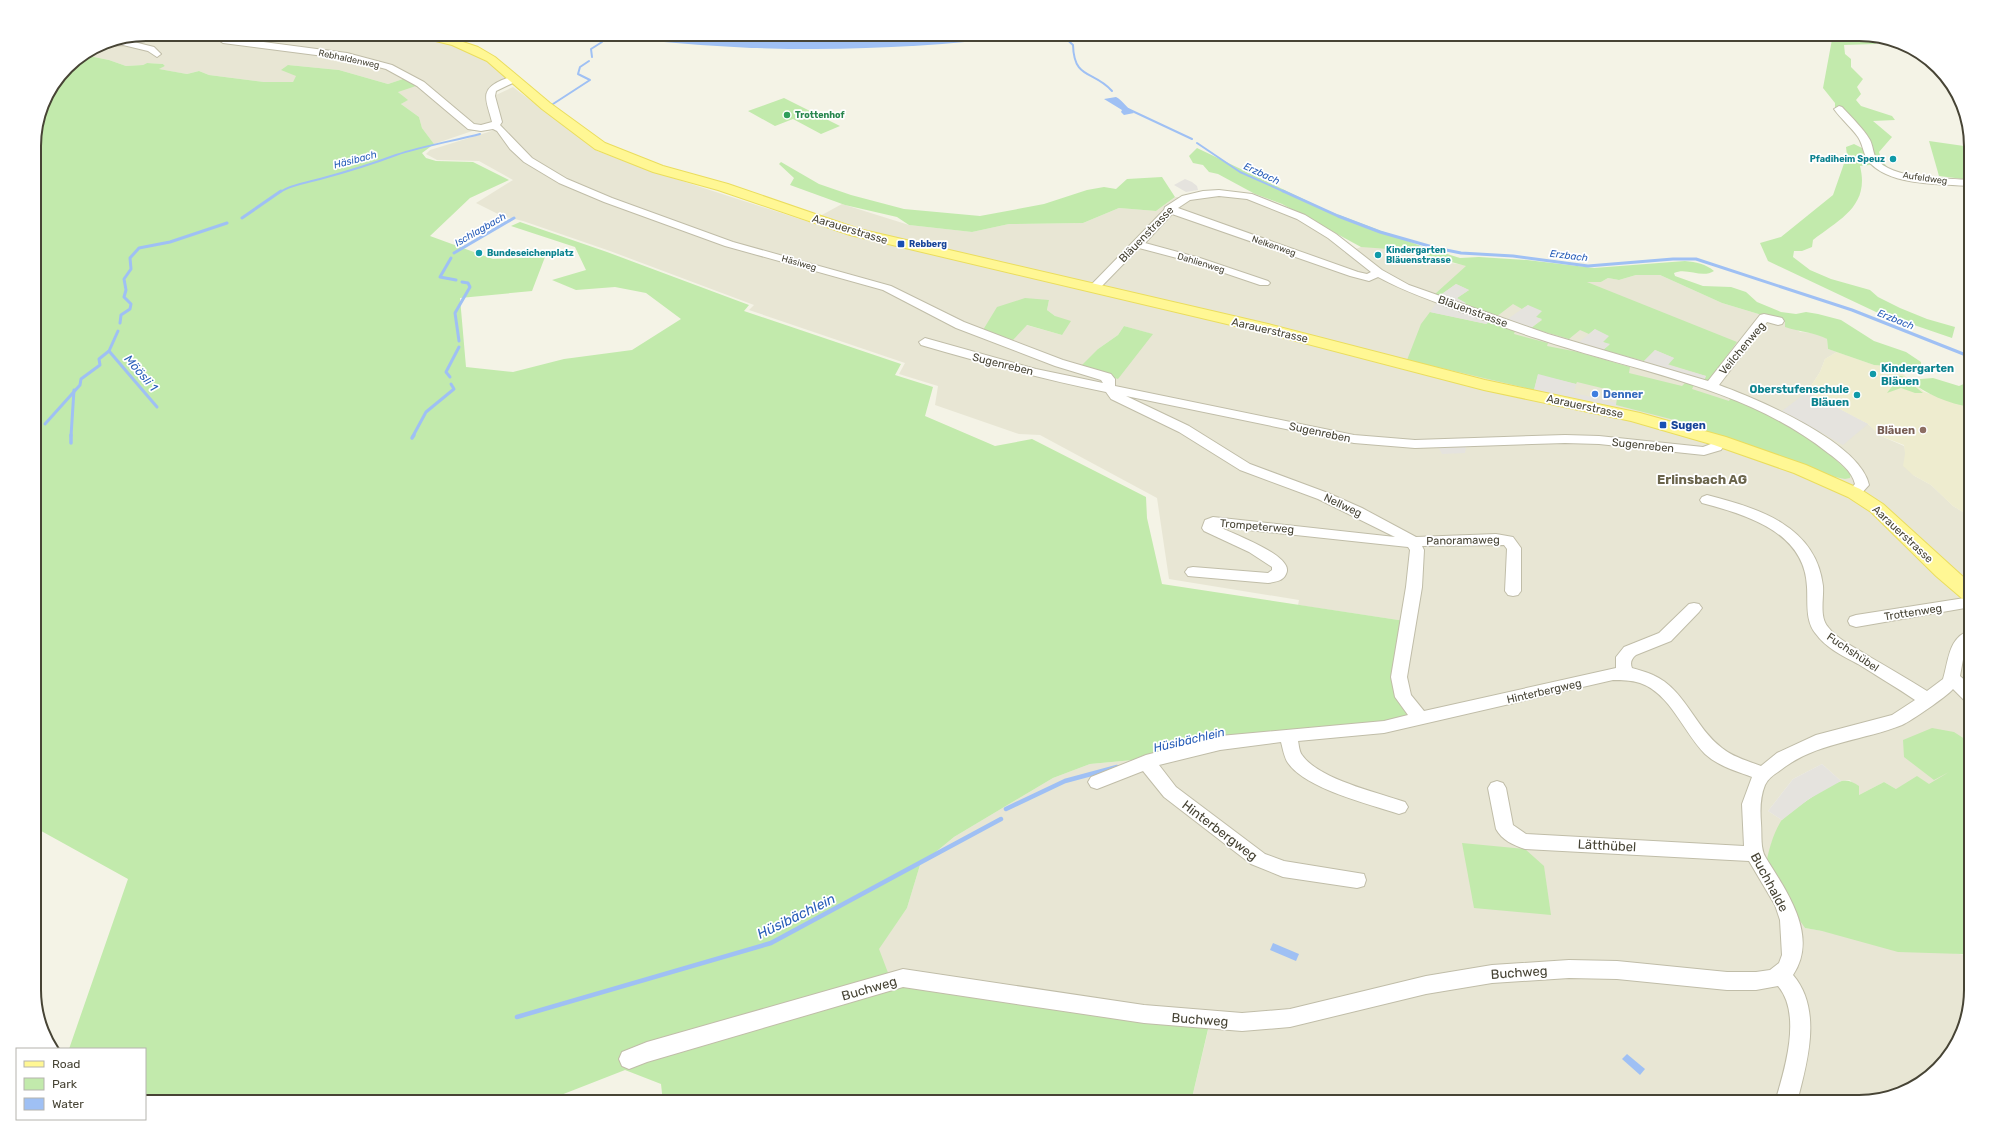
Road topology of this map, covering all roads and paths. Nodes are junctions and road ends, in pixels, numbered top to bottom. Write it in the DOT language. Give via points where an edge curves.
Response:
graph roads {
  1 [pos="231,41"];
  2 [pos="456,41"];
  3 [pos="124,44"];
  4 [pos="157,54"];
  5 [pos="514,79"];
  6 [pos="1839,109"];
  7 [pos="494,126"];
  8 [pos="1964,182"];
  9 [pos="1169,209"];
  10 [pos="1137,244"];
  11 [pos="1378,272"];
  12 [pos="1264,283"];
  13 [pos="1094,288"];
  14 [pos="1778,321"];
  15 [pos="925,342"];
  16 [pos="1711,386"];
  17 [pos="1108,387"];
  18 [pos="1720,441"];
  19 [pos="1854,493"];
  20 [pos="1707,500"];
  21 [pos="1413,542"];
  22 [pos="1193,572"];
  23 [pos="1964,589"];
  24 [pos="1513,591"];
  25 [pos="1964,603"];
  26 [pos="1694,608"];
  27 [pos="1856,621"];
  28 [pos="1964,642"];
  29 [pos="1626,673"];
  30 [pos="1952,679"];
  31 [pos="1964,689"];
  32 [pos="1928,700"];
  33 [pos="1421,719"];
  34 [pos="1288,735"];
  35 [pos="1146,762"];
  36 [pos="1763,774"];
  37 [pos="1097,782"];
  38 [pos="1497,788"];
  39 [pos="1399,807"];
  40 [pos="1754,854"];
  41 [pos="1357,880"];
  42 [pos="1780,974"];
  43 [pos="629,1059"];
  44 [pos="1788,1095"];
  1 -- 7 [label="street, Rebhaldenweg" via="368,61 401,72 424,86 471,127"];
  2 -- 5 [label="main road, Aarauerstrasse" via="491,59"];
  3 -- 4 [label="street" via="151,49"];
  5 -- 7 [label="street" via="491,90 490,96 498,122"];
  5 -- 13 [label="main road, Aarauerstrasse" via="600,146 658,169 723,187 855,232"];
  6 -- 8 [label="street, Aufeldweg" via="1866,141 1871,158 1878,166 1906,176"];
  7 -- 17 [label="street, Häsiweg" via="500,129 528,160 563,181 729,244 887,288 960,325 1059,363 1106,377 1109,379"];
  9 -- 10 [label="street, Bläuenstrasse"];
  9 -- 11 [label="street, Nelkenweg" via="1354,274 1369,278"];
  9 -- 11 [label="street, Bläuenstrasse" via="1186,198 1203,194 1235,194 1264,201 1301,217 1332,236"];
  10 -- 12 [label="street, Dahlienweg" via="1196,260"];
  10 -- 13 [label="street, Bläuenstrasse"];
  11 -- 16 [label="street, Bläuenstrasse" via="1406,287 1525,330"];
  13 -- 18 [label="main road, Aarauerstrasse" via="1338,346 1484,385 1634,417"];
  14 -- 16 [label="street, Veilchenweg" via="1764,318"];
  15 -- 17 [label="street, Sugenreben" via="1035,373"];
  16 -- 19 [label="street, Bläuenstrasse" via="1740,397 1813,434 1860,475 1862,485"];
  17 -- 18 [label="street, Sugenreben" via="1354,439 1381,442 1448,444 1565,439 1704,451 1716,447"];
  17 -- 21 [label="street, Nellweg" via="1116,396 1184,429 1245,467 1357,511"];
  18 -- 19 [label="main road, Aarauerstrasse" via="1800,469"];
  19 -- 23 [label="main road, Aarauerstrasse" via="1877,508"];
  20 -- 32 [label="street, Fuchshübel" via="1751,511 1779,527 1795,540 1812,565 1817,618 1821,629 1843,648"];
  21 -- 22 [label="street, Trompeterweg" via="1213,522 1209,528 1275,561 1280,572 1268,578"];
  21 -- 24 [label="street, Panoramaweg" via="1508,540 1514,548"];
  21 -- 33 [label="street" via="1417,550 1414,587 1399,677 1403,697"];
  25 -- 27 [label="street, Trottenweg"];
  26 -- 29 [label="street" via="1665,637 1630,651 1624,657"];
  28 -- 30 [label="street" via="1955,653"];
  29 -- 33 [label="street, Hinterbergweg"];
  29 -- 36 [label="street, Hinterbergweg" via="1640,675 1659,685 1711,750 1729,761"];
  30 -- 31 [label="street"];
  30 -- 32 [label="street, Buchhalde"];
  32 -- 36 [label="street, Buchhalde" via="1898,720 1822,740 1784,758"];
  33 -- 34 [label="street, Hinterbergweg" via="1384,727"];
  34 -- 35 [label="street, Hinterbergweg" via="1220,743"];
  34 -- 39 [label="street" via="1294,758 1306,772"];
  35 -- 37 [label="street, Hinterbergweg"];
  35 -- 41 [label="street, Hinterbergweg" via="1170,792 1258,859 1283,869"];
  36 -- 40 [label="street, Buchhalde" via="1753,793 1751,804"];
  38 -- 40 [label="street, Lätthübel" via="1505,829 1514,838 1525,841"];
  40 -- 42 [label="street, Buchhalde" via="1783,902 1790,920 1792,955 1786,969"];
  42 -- 43 [label="street, Buchweg" via="1774,978 1756,981 1728,981 1618,970 1570,969 1492,974 1426,985 1290,1018 1242,1022 1144,1014 903,978"];
  42 -- 44 [label="street" via="1796,995 1799,1025 1795,1064"];
}
